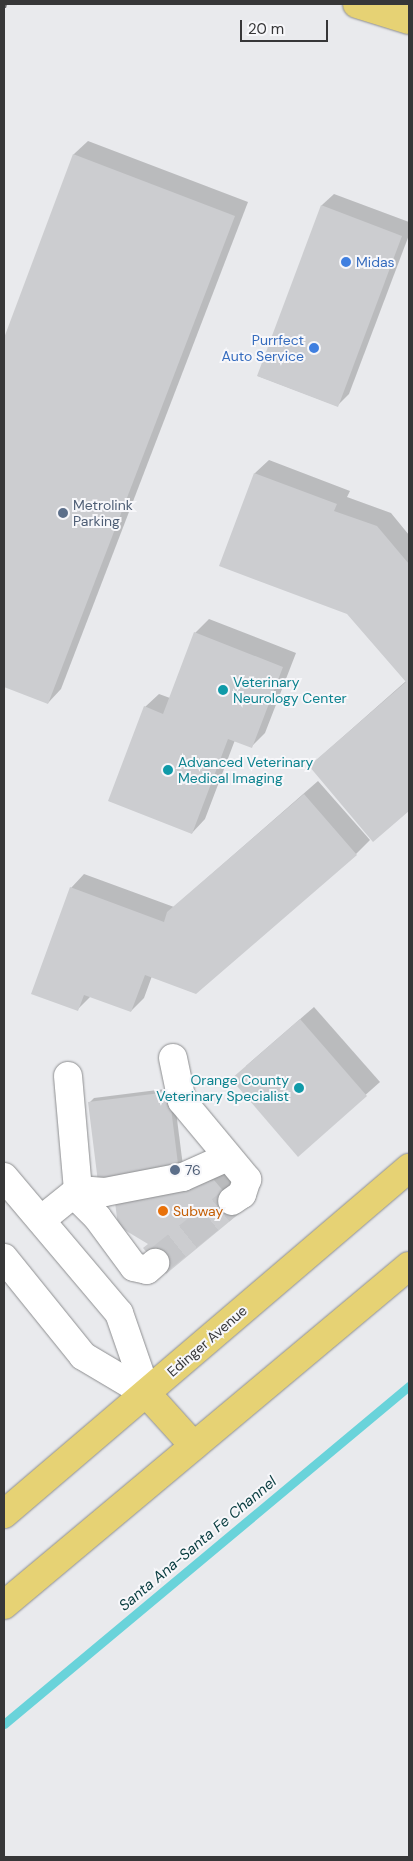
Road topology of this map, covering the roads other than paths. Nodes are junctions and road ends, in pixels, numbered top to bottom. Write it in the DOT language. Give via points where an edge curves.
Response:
graph roads {
  1 [pos="357,4"];
  2 [pos="409,20"];
  3 [pos="173,1058"];
  4 [pos="68,1076"];
  5 [pos="228,1157"];
  6 [pos="409,1168"];
  7 [pos="4,1177"];
  8 [pos="76,1192"];
  9 [pos="232,1201"];
  10 [pos="41,1220"];
  11 [pos="4,1258"];
  12 [pos="156,1263"];
  13 [pos="409,1266"];
  14 [pos="147,1394"];
  15 [pos="194,1446"];
  16 [pos="4,1514"];
  17 [pos="4,1605"];
  1 -- 2 [label="main road"];
  3 -- 5 [label="lane" via="182,1101"];
  4 -- 8 [label="lane"];
  5 -- 8 [label="lane" via="183,1177 105,1192"];
  5 -- 9 [label="lane" via="247,1179 242,1194"];
  6 -- 14 [label="main road, Edinger Avenue"];
  7 -- 10 [label="lane"];
  8 -- 10 [label="lane"];
  8 -- 12 [label="lane" via="134,1267 147,1270"];
  10 -- 14 [label="lane" via="119,1313"];
  11 -- 14 [label="lane" via="83,1356"];
  13 -- 15 [label="main road"];
  14 -- 15 [label="main road"];
  14 -- 16 [label="main road, Edinger Avenue"];
  15 -- 17 [label="main road"];
}
